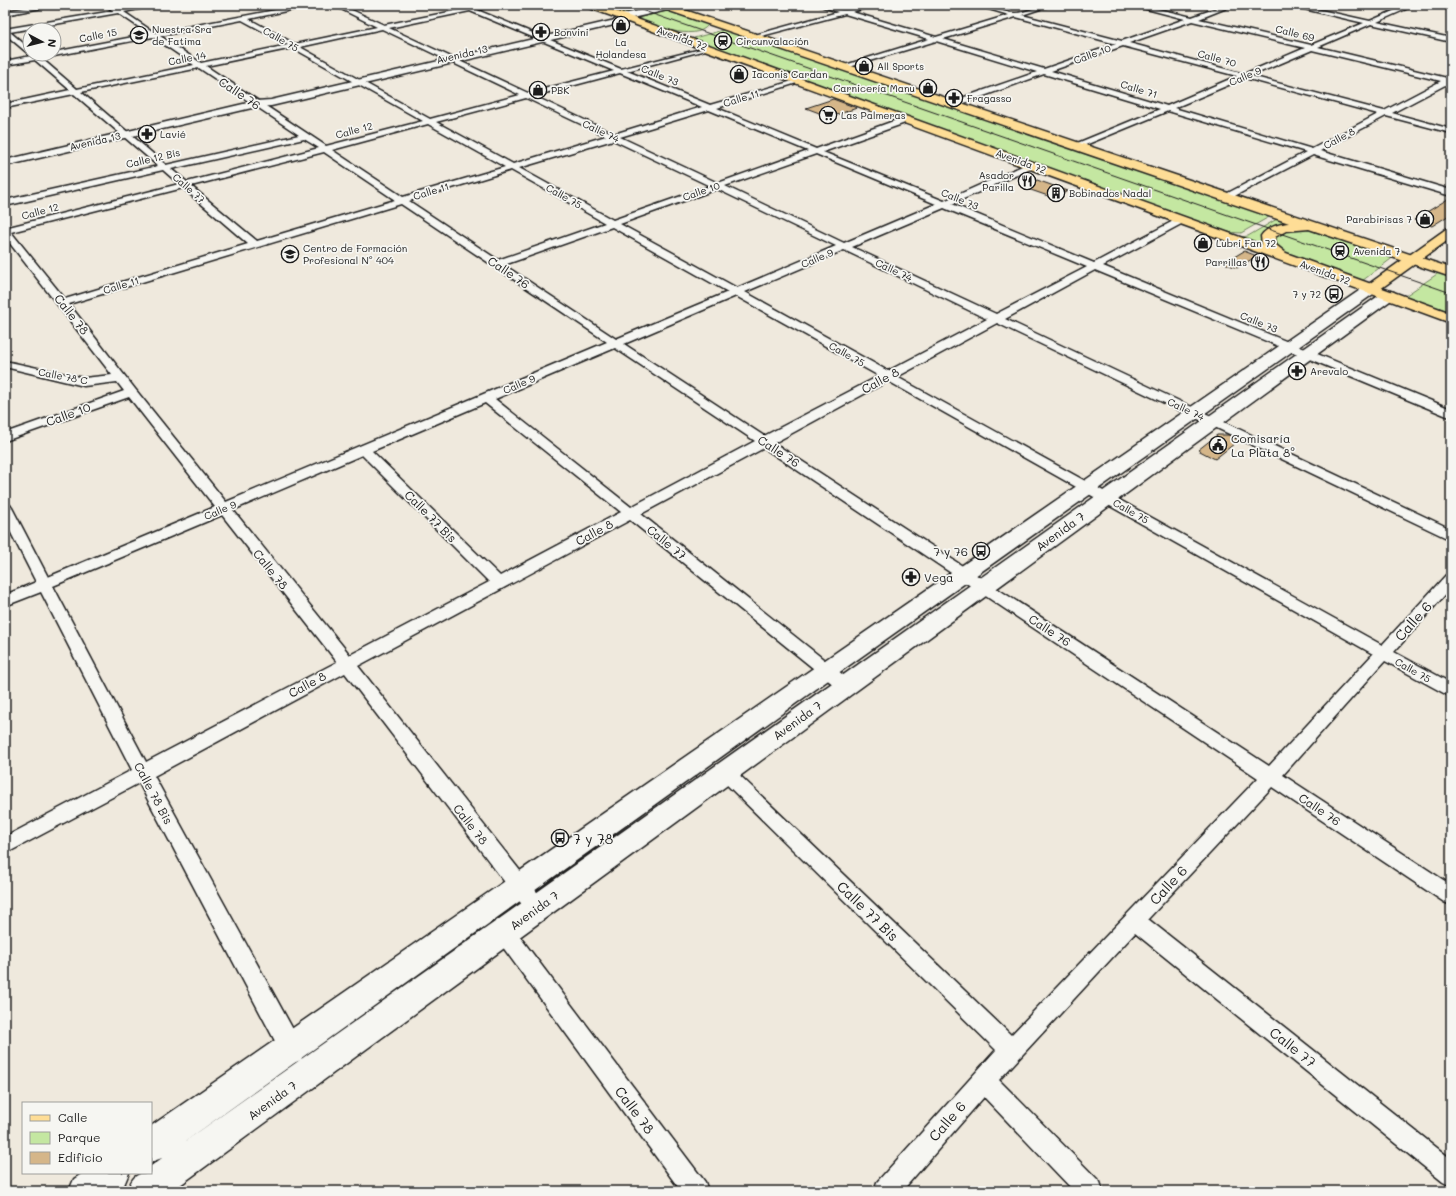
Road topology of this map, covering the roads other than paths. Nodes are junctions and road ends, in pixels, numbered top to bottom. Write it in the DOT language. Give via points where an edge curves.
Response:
graph roads {
  1 [pos="54,5"];
  2 [pos="109,5"];
  3 [pos="156,5"];
  4 [pos="311,5"];
  5 [pos="336,5"];
  6 [pos="460,5"];
  7 [pos="491,5"];
  8 [pos="590,5"];
  9 [pos="681,5"];
  10 [pos="821,5"];
  11 [pos="872,5"];
  12 [pos="978,5"];
  13 [pos="1049,5"];
  14 [pos="1134,5"];
  15 [pos="1231,5"];
  16 [pos="1290,5"];
  17 [pos="1412,5"];
  18 [pos="665,6"];
  19 [pos="471,9"];
  20 [pos="119,12"];
  21 [pos="845,12"];
  22 [pos="5,13"];
  23 [pos="1016,15"];
  24 [pos="243,18"];
  25 [pos="626,18"];
  26 [pos="1192,19"];
  27 [pos="1370,23"];
  28 [pos="384,28"];
  29 [pos="5,31"];
  30 [pos="702,32"];
  31 [pos="154,35"];
  32 [pos="754,36"];
  33 [pos="540,38"];
  34 [pos="936,39"];
  35 [pos="1451,40"];
  36 [pos="1122,44"];
  37 [pos="22,45"];
  38 [pos="294,46"];
  39 [pos="708,48"];
  40 [pos="1312,48"];
  41 [pos="62,52"];
  42 [pos="22,58"];
  43 [pos="449,59"];
  44 [pos="42,62"];
  45 [pos="5,63"];
  46 [pos="201,66"];
  47 [pos="844,67"];
  48 [pos="621,71"];
  49 [pos="1044,72"];
  50 [pos="1245,76"];
  51 [pos="357,80"];
  52 [pos="798,80"];
  53 [pos="1450,80"];
  54 [pos="75,91"];
  55 [pos="528,96"];
  56 [pos="256,104"];
  57 [pos="953,104"];
  58 [pos="5,106"];
  59 [pos="709,107"];
  60 [pos="1168,109"];
  61 [pos="1385,113"];
  62 [pos="906,120"];
  63 [pos="429,122"];
  64 [pos="1451,131"];
  65 [pos="126,134"];
  66 [pos="306,136"];
  67 [pos="612,136"];
  68 [pos="1078,146"];
  69 [pos="326,149"];
  70 [pos="816,151"];
  71 [pos="1313,152"];
  72 [pos="5,163"];
  73 [pos="1032,166"];
  74 [pos="164,167"];
  75 [pos="510,167"];
  76 [pos="184,185"];
  77 [pos="716,186"];
  78 [pos="1451,193"];
  79 [pos="1228,197"];
  80 [pos="403,200"];
  81 [pos="5,203"];
  82 [pos="945,204"];
  83 [pos="1264,209"];
  84 [pos="1182,220"];
  85 [pos="612,223"];
  86 [pos="1319,228"];
  87 [pos="5,231"];
  88 [pos="1451,232"];
  89 [pos="1221,234"];
  90 [pos="254,244"];
  91 [pos="845,247"];
  92 [pos="1280,255"];
  93 [pos="1413,260"];
  94 [pos="1436,261"];
  95 [pos="497,264"];
  96 [pos="1095,266"];
  97 [pos="1451,272"];
  98 [pos="1415,276"];
  99 [pos="1371,289"];
  100 [pos="1394,291"];
  101 [pos="737,292"];
  102 [pos="64,303"];
  103 [pos="996,318"];
  104 [pos="1451,318"];
  105 [pos="616,344"];
  106 [pos="1289,346"];
  107 [pos="1307,353"];
  108 [pos="5,364"];
  109 [pos="888,376"];
  110 [pos="121,378"];
  111 [pos="131,392"];
  112 [pos="487,398"];
  113 [pos="1451,412"];
  114 [pos="1203,417"];
  115 [pos="5,437"];
  116 [pos="764,441"];
  117 [pos="364,450"];
  118 [pos="1097,493"];
  119 [pos="5,508"];
  120 [pos="224,509"];
  121 [pos="631,513"];
  122 [pos="1451,535"];
  123 [pos="1451,579"];
  124 [pos="974,580"];
  125 [pos="498,582"];
  126 [pos="46,584"];
  127 [pos="5,601"];
  128 [pos="1383,653"];
  129 [pos="347,663"];
  130 [pos="836,678"];
  131 [pos="1451,691"];
  132 [pos="725,772"];
  133 [pos="143,773"];
  134 [pos="1271,776"];
  135 [pos="5,846"];
  136 [pos="520,887"];
  137 [pos="1451,896"];
  138 [pos="537,908"];
  139 [pos="1135,921"];
  140 [pos="504,932"];
  141 [pos="291,1048"];
  142 [pos="1011,1050"];
  143 [pos="306,1075"];
  144 [pos="983,1080"];
  145 [pos="152,1145"];
  146 [pos="111,1174"];
  147 [pos="1451,1174"];
  148 [pos="86,1191"];
  149 [pos="144,1191"];
  150 [pos="696,1191"];
  151 [pos="886,1191"];
  152 [pos="1091,1191"];
  1 -- 22 [label="street"];
  2 -- 20 [label="street, Calle 76"];
  3 -- 20 [label="street"];
  4 -- 24 [label="street, Calle 15"];
  5 -- 28 [label="street, Calle 74"];
  6 -- 19 [label="street, Calle 73"];
  7 -- 19 [label="street, Calle 14"];
  8 -- 25 [label="main road, Avenida 72"];
  9 -- 18 [label="main road, Avenida 13"];
  10 -- 21 [label="street, Calle 71"];
  11 -- 21 [label="street"];
  12 -- 23 [label="street, Calle 70"];
  13 -- 23 [label="street"];
  14 -- 26 [label="street, Calle 69"];
  15 -- 26 [label="street, Calle 10"];
  16 -- 27 [label="street"];
  17 -- 27 [label="street, Calle 9"];
  18 -- 25 [label="main road, Avenida 13"];
  18 -- 30 [label="main road, Avenida 72"];
  19 -- 28 [label="street, Calle 14"];
  19 -- 33 [label="street, Calle 73"];
  20 -- 29 [label="street"];
  20 -- 31 [label="street, Calle 76"];
  21 -- 32 [label="street"];
  21 -- 34 [label="street, Calle 71"];
  23 -- 34 [label="street"];
  23 -- 36 [label="street, Calle 70"];
  24 -- 31 [label="street, Calle 15"];
  24 -- 38 [label="street, Calle 75"];
  25 -- 30 [label="main road, Avenida 72" via="664,32"];
  25 -- 33 [label="street, Avenida 13"];
  26 -- 36 [label="street, Calle 10"];
  26 -- 40 [label="street, Calle 69"];
  27 -- 35 [label="street"];
  27 -- 40 [label="street, Calle 9"];
  28 -- 38 [label="street, Calle 14"];
  28 -- 43 [label="street, Calle 74"];
  29 -- 37 [label="street, Calle 77"];
  30 -- 32 [label="main road, Avenida 72" via="734,30"];
  30 -- 39 [label="main road, Avenida 72"];
  31 -- 41 [label="street, Calle 15"];
  31 -- 46 [label="street, Calle 76"];
  32 -- 47 [label="main road, Avenida 72"];
  33 -- 43 [label="street, Avenida 13"];
  33 -- 48 [label="street, Calle 73"];
  34 -- 47 [label="street"];
  34 -- 49 [label="street, Calle 71"];
  36 -- 49 [label="street, Calle 10"];
  36 -- 50 [label="street, Calle 70"];
  38 -- 46 [label="street, Calle 14"];
  38 -- 51 [label="street, Calle 75"];
  39 -- 48 [label="street, Calle 12"];
  39 -- 52 [label="main road, Avenida 72"];
  40 -- 50 [label="street, Calle 9"];
  40 -- 53 [label="street, Calle 69"];
  42 -- 45 [label="street, Calle 15"];
  43 -- 51 [label="street, Avenida 13"];
  43 -- 55 [label="street, Calle 74"];
  44 -- 54 [label="street, Calle 77"];
  46 -- 54 [label="street, Calle 14"];
  46 -- 56 [label="street, Calle 76"];
  47 -- 57 [label="main road, Avenida 72"];
  48 -- 55 [label="street, Calle 12"];
  48 -- 59 [label="street, Calle 73"];
  49 -- 57 [label="street, Calle 10"];
  49 -- 60 [label="street, Calle 71"];
  50 -- 60 [label="street, Calle 9"];
  50 -- 61 [label="street, Calle 70"];
  51 -- 56 [label="street, Avenida 13" via="271,103"];
  51 -- 63 [label="street, Calle 75"];
  52 -- 59 [label="street, Calle 11"];
  52 -- 62 [label="main road, Avenida 72"];
  53 -- 61 [label="street, Calle 8"];
  54 -- 58 [label="street, Calle 14"];
  54 -- 65 [label="street, Calle 77"];
  55 -- 63 [label="street, Calle 12"];
  55 -- 67 [label="street, Calle 74"];
  56 -- 65 [label="street, Avenida 13"];
  56 -- 66 [label="street, Calle 76"];
  57 -- 68 [label="main road, Avenida 72"];
  59 -- 67 [label="street, Calle 11"];
  59 -- 70 [label="street, Calle 73"];
  60 -- 68 [label="street, Calle 9"];
  60 -- 71 [label="street, Calle 71"];
  61 -- 64 [label="street, Calle 70"];
  61 -- 71 [label="street, Calle 8"];
  62 -- 70 [label="street, Calle 10"];
  62 -- 73 [label="main road, Avenida 72"];
  63 -- 69 [label="street, Calle 12"];
  63 -- 75 [label="street, Calle 75"];
  65 -- 72 [label="street, Avenida 13"];
  65 -- 74 [label="street, Calle 77"];
  66 -- 69 [label="street, Calle 76"];
  66 -- 74 [label="street, Calle 12 Bis"];
  67 -- 75 [label="street, Calle 11"];
  67 -- 77 [label="street, Calle 74"];
  68 -- 79 [label="main road, Avenida 72"];
  69 -- 76 [label="street, Calle 12"];
  69 -- 80 [label="street, Calle 76"];
  70 -- 77 [label="street, Calle 10"];
  70 -- 82 [label="street, Calle 73"];
  71 -- 78 [label="street, Calle 71"];
  71 -- 79 [label="street, Calle 8"];
  73 -- 82 [label="street, Calle 9"];
  73 -- 84 [label="main road, Avenida 72"];
  74 -- 76 [label="street, Calle 77"];
  74 -- 81 [label="street, Calle 12 Bis"];
  75 -- 80 [label="street, Calle 11"];
  75 -- 85 [label="street, Calle 75"];
  76 -- 87 [label="street, Calle 12"];
  76 -- 90 [label="street, Calle 77"];
  77 -- 85 [label="street, Calle 10"];
  77 -- 91 [label="street, Calle 74"];
  79 -- 83 [label="main road, Avenida 72"];
  80 -- 90 [label="street, Calle 11"];
  80 -- 95 [label="street, Calle 76"];
  82 -- 91 [label="street, Calle 9"];
  82 -- 96 [label="street, Calle 73"];
  83 -- 86 [label="main road, Avenida 72"];
  83 -- 89 [label="main road" via="1272,215 1271,219 1245,234"];
  84 -- 89 [label="main road, Avenida 72"];
  84 -- 96 [label="street, Calle 8"];
  85 -- 95 [label="street, Calle 10"];
  85 -- 101 [label="street, Calle 75"];
  86 -- 92 [label="main road" via="1294,226 1273,231 1267,242 1271,249"];
  86 -- 93 [label="main road, Avenida 72"];
  87 -- 102 [label="street, Calle 78"];
  88 -- 93 [label="main road, Avenida 7"];
  89 -- 92 [label="main road, Avenida 72"];
  90 -- 102 [label="street, Calle 11"];
  91 -- 101 [label="street, Calle 9"];
  91 -- 103 [label="street, Calle 74"];
  92 -- 99 [label="main road, Avenida 72"];
  93 -- 94 [label="main road, Avenida 72"];
  93 -- 99 [label="main road, Avenida 7"];
  94 -- 97 [label="main road, Avenida 72"];
  94 -- 98 [label="main road"];
  95 -- 105 [label="street, Calle 76"];
  96 -- 103 [label="street, Calle 8"];
  96 -- 106 [label="street, Calle 73"];
  99 -- 100 [label="main road, Avenida 72"];
  99 -- 106 [label="main road, Avenida 7"];
  100 -- 104 [label="main road, Avenida 72"];
  100 -- 107 [label="main road, Avenida 7"];
  101 -- 105 [label="street, Calle 9"];
  101 -- 109 [label="street, Calle 75"];
  102 -- 110 [label="street, Calle 78"];
  103 -- 109 [label="street, Calle 8"];
  103 -- 114 [label="street, Calle 74"];
  105 -- 112 [label="street, Calle 9"];
  105 -- 116 [label="street, Calle 76"];
  106 -- 107 [label="street, Calle 73"];
  106 -- 114 [label="main road, Avenida 7"];
  107 -- 113 [label="street, Calle 73"];
  107 -- 114 [label="main road, Avenida 7"];
  108 -- 110 [label="street, Calle 78 C" via="84,382"];
  109 -- 116 [label="street, Calle 8"];
  109 -- 118 [label="street, Calle 75"];
  110 -- 111 [label="street, Calle 78"];
  111 -- 115 [label="street, Calle 10"];
  111 -- 120 [label="street, Calle 78"];
  112 -- 117 [label="street, Calle 9"];
  112 -- 121 [label="street, Calle 77"];
  114 -- 118 [label="main road, Avenida 7"];
  114 -- 122 [label="street, Calle 74"];
  116 -- 121 [label="street, Calle 8"];
  116 -- 124 [label="street, Calle 76"];
  117 -- 120 [label="street, Calle 9"];
  117 -- 125 [label="street, Calle 77 Bis"];
  118 -- 124 [label="main road, Avenida 7"];
  118 -- 128 [label="street, Calle 75"];
  119 -- 126 [label="street, Calle 78 Bis"];
  120 -- 126 [label="street, Calle 9"];
  120 -- 129 [label="street, Calle 78"];
  121 -- 125 [label="street, Calle 8"];
  121 -- 130 [label="street, Calle 77"];
  123 -- 128 [label="street, Calle 6"];
  124 -- 130 [label="main road, Avenida 7"];
  124 -- 134 [label="street, Calle 76"];
  125 -- 129 [label="street, Calle 8"];
  126 -- 127 [label="street, Calle 9"];
  126 -- 133 [label="street, Calle 78 Bis"];
  128 -- 131 [label="street, Calle 75"];
  128 -- 134 [label="street, Calle 6"];
  129 -- 133 [label="street, Calle 8"];
  129 -- 136 [label="street, Calle 78"];
  130 -- 132 [label="main road, Avenida 7"];
  130 -- 136 [label="main road, Avenida 7"];
  132 -- 138 [label="main road, Avenida 7"];
  132 -- 142 [label="street, Calle 77 Bis"];
  133 -- 135 [label="street, Calle 8"];
  133 -- 141 [label="street, Calle 78 Bis"];
  134 -- 137 [label="street, Calle 76"];
  134 -- 139 [label="street, Calle 6"];
  136 -- 138 [label="street, Calle 78"];
  136 -- 141 [label="main road, Avenida 7"];
  138 -- 140 [label="main road, Avenida 7"];
  139 -- 142 [label="street, Calle 6"];
  139 -- 147 [label="street, Calle 77"];
  140 -- 143 [label="main road, Avenida 7"];
  140 -- 150 [label="street, Calle 78"];
  141 -- 143 [label="street, Calle 78 Bis"];
  141 -- 145 [label="main road, Avenida 7"];
  142 -- 144 [label="street, Calle 6"];
  143 -- 149 [label="main road, Avenida 7"];
  144 -- 151 [label="street, Calle 6"];
  144 -- 152 [label="street"];
  146 -- 148 [label="main road"];
}
